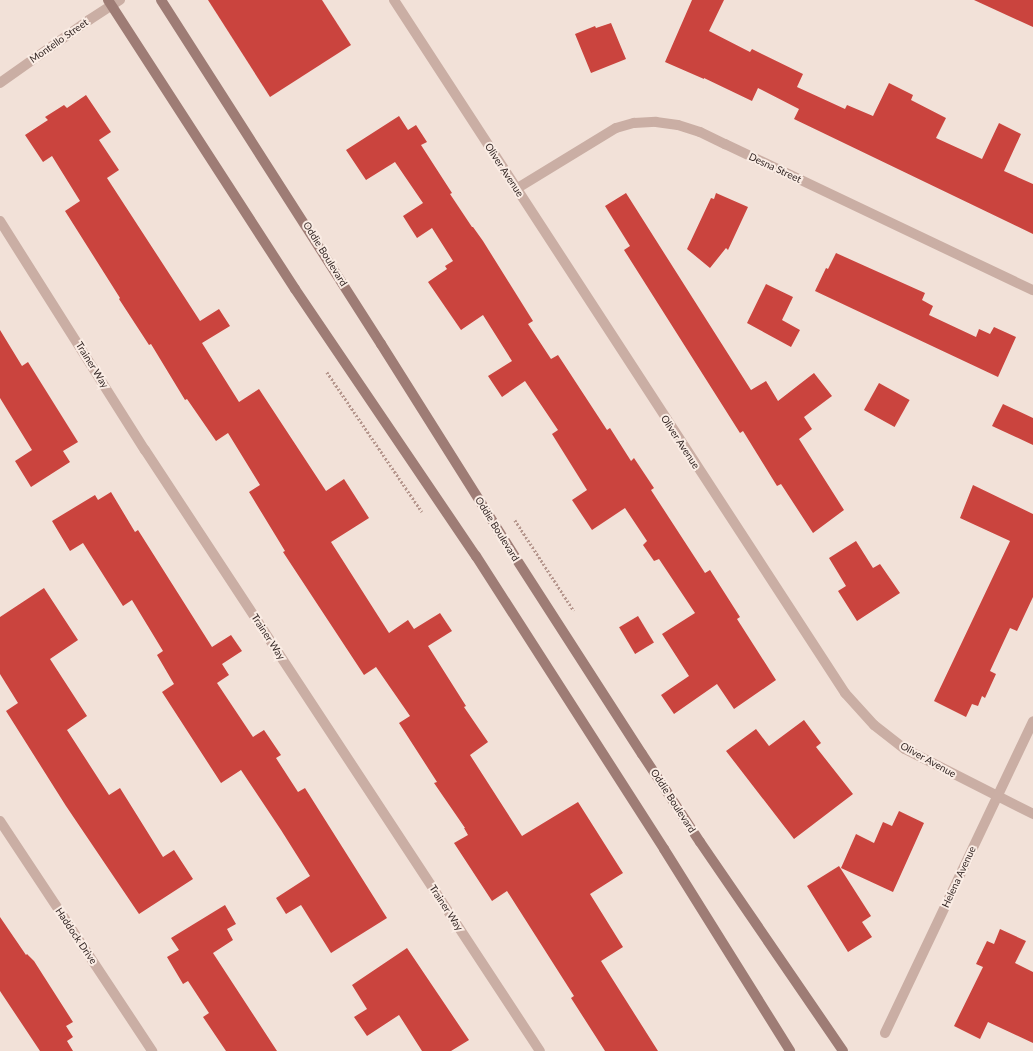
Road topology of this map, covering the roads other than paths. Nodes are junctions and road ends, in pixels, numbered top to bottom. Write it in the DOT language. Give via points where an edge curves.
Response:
graph roads {
  1 [pos="161,0"];
  2 [pos="394,0"];
  3 [pos="113,2"];
  4 [pos="0,83"];
  5 [pos="516,189"];
  6 [pos="0,221"];
  7 [pos="1033,290"];
  8 [pos="1033,721"];
  9 [pos="997,796"];
  10 [pos="1033,814"];
  11 [pos="0,821"];
  12 [pos="885,1033"];
  13 [pos="152,1051"];
  14 [pos="540,1051"];
  15 [pos="790,1051"];
  16 [pos="843,1051"];
  1 -- 16 [label="main road, Oddie Boulevard" via="638,747"];
  2 -- 5 [label="street, Oliver Avenue"];
  3 -- 4 [label="street, Montello Street"];
  3 -- 15 [label="main road" via="295,289 476,556"];
  5 -- 7 [label="street, Desna Street" via="616,128 634,123 678,125 700,132"];
  5 -- 9 [label="street, Oliver Avenue" via="845,693 874,725 905,749"];
  6 -- 14 [label="street, Trainer Way" via="150,457"];
  8 -- 9 [label="street, Helena Avenue"];
  9 -- 10 [label="street, Oliver Avenue"];
  9 -- 12 [label="street, Helena Avenue"];
  11 -- 13 [label="street, Haddock Drive"];
}
